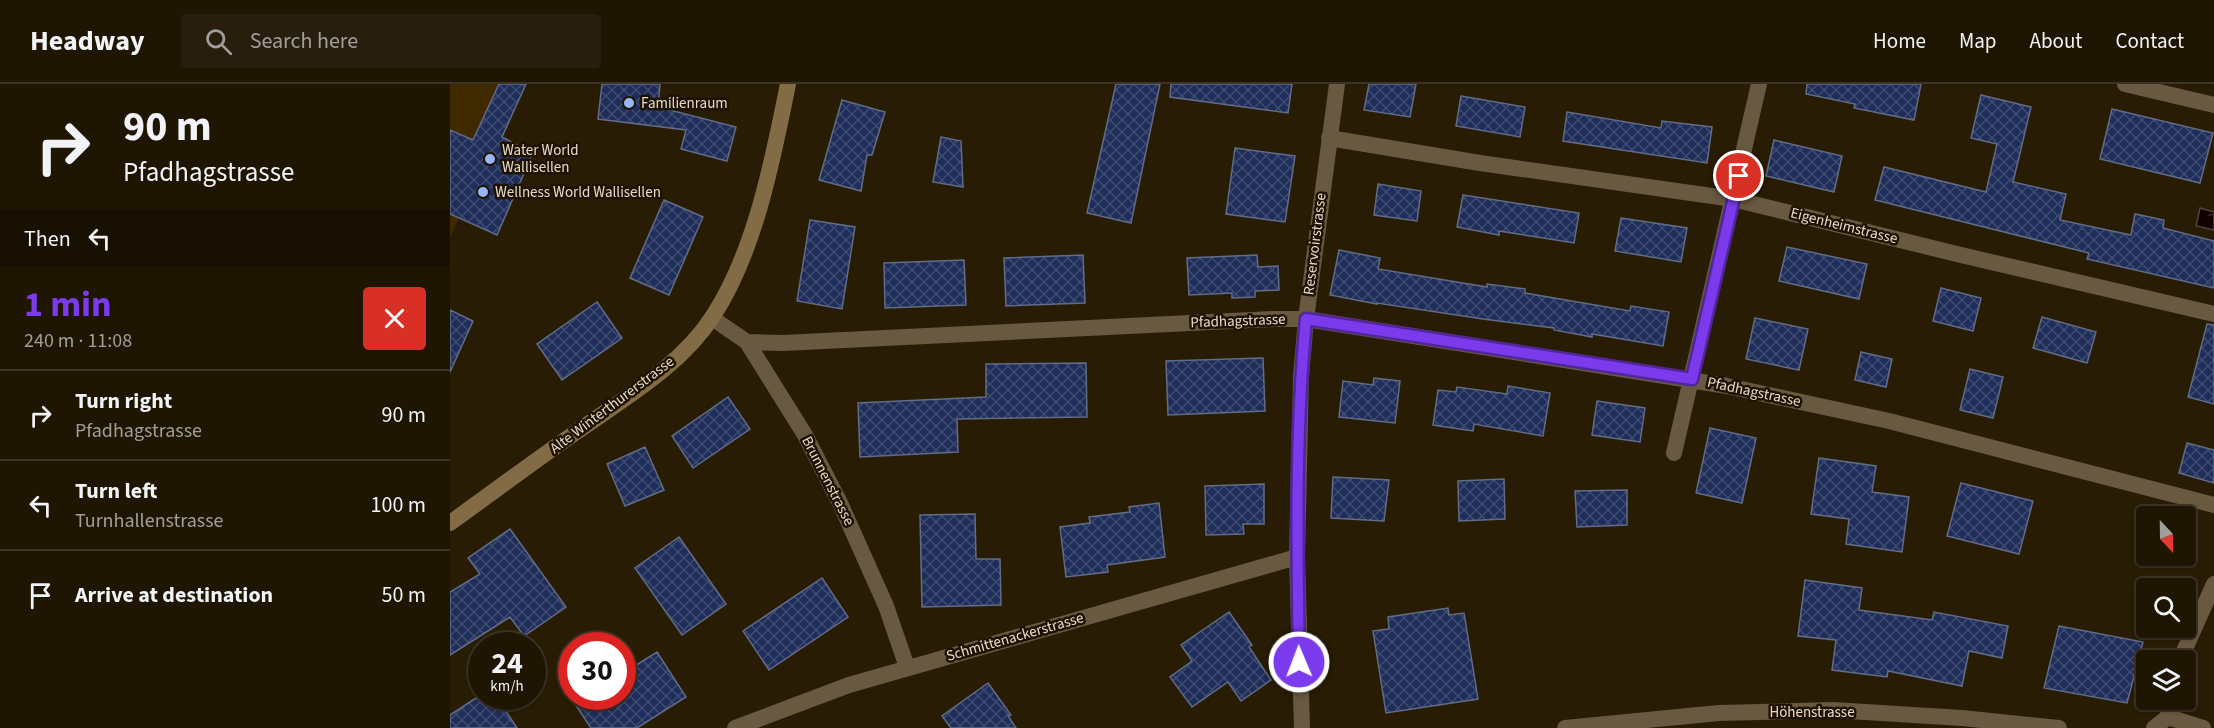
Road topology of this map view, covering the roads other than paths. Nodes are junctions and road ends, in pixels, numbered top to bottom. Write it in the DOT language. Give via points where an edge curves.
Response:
graph roads {
  1 [pos="788,84"];
  2 [pos="1336,84"];
  3 [pos="1759,84"];
  4 [pos="2125,84"];
  5 [pos="2214,105"];
  6 [pos="1329,138"];
  7 [pos="1734,199"];
  8 [pos="2214,314"];
  9 [pos="712,318"];
  10 [pos="1306,319"];
  11 [pos="747,342"];
  12 [pos="1692,379"];
  13 [pos="1674,453"];
  14 [pos="2214,504"];
  15 [pos="450,523"];
  16 [pos="1298,557"];
  17 [pos="2214,584"];
  18 [pos="2184,650"];
  19 [pos="908,667"];
  20 [pos="2168,710"];
  21 [pos="2168,717"];
  22 [pos="735,728"];
  23 [pos="1302,728"];
  24 [pos="1565,728"];
  25 [pos="2059,728"];
  26 [pos="2154,728"];
  27 [pos="2203,728"];
  1 -- 9 [label="main road, Alte Winterthurerstrasse" via="748,244 733,282"];
  2 -- 6 [label="street, Reservoirstrasse"];
  3 -- 7 [label="street"];
  4 -- 5 [label="street"];
  6 -- 7 [label="street, Eigenheimstrasse"];
  6 -- 10 [label="street, Reservoirstrasse"];
  7 -- 8 [label="street, Eigenheimstrasse"];
  7 -- 12 [label="street"];
  9 -- 11 [label="street, Brunnenstrasse"];
  9 -- 15 [label="main road, Alte Winterthurerstrasse" via="690,345 648,382"];
  10 -- 11 [label="street, Pfadhagstrasse"];
  10 -- 12 [label="street, Pfadhagstrasse"];
  10 -- 16 [label="street, Reservoirstrasse" via="1301,376"];
  11 -- 19 [label="street, Brunnenstrasse" via="805,435 840,503 886,606"];
  12 -- 13 [label="street"];
  12 -- 14 [label="street, Pfadhagstrasse" via="1889,422"];
  16 -- 19 [label="street, Schmittenackerstrasse"];
  16 -- 23 [label="street, Reservoirstrasse"];
  17 -- 18 [label="street"];
  19 -- 22 [label="street, Schmittenackerstrasse"];
  20 -- 21 [label="street"];
  21 -- 26 [label="street"];
  21 -- 27 [label="street"];
  24 -- 25 [label="street, Höhenstrasse" via="1719,713 1833,711 1962,717"];
}
